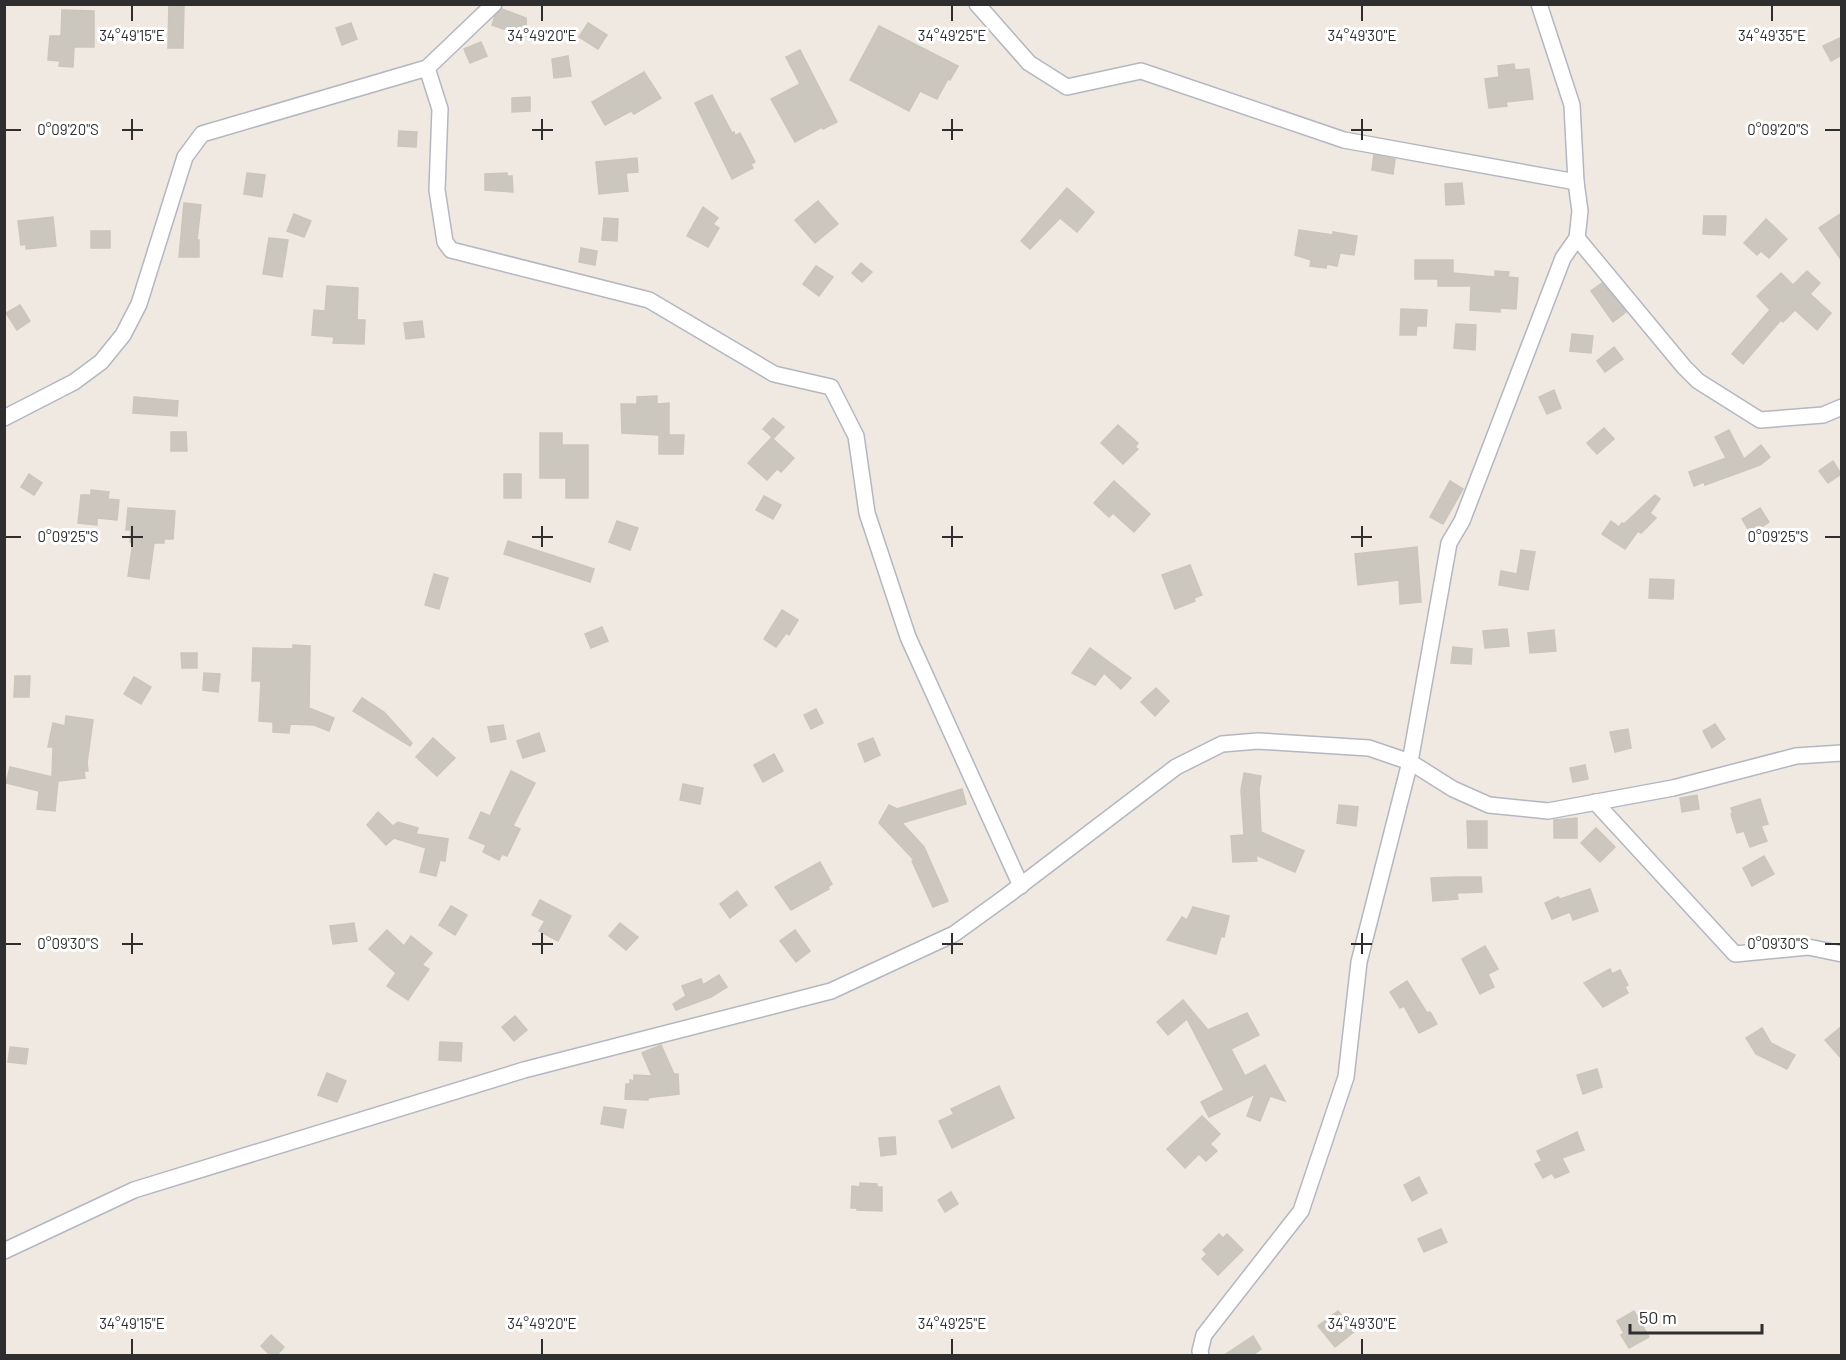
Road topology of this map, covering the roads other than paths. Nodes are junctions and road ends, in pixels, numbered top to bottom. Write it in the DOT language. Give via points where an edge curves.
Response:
graph roads {
  1 [pos="494,4"];
  2 [pos="977,4"];
  3 [pos="1539,4"];
  4 [pos="427,68"];
  5 [pos="1576,182"];
  6 [pos="1577,238"];
  7 [pos="1842,407"];
  8 [pos="4,418"];
  9 [pos="1842,753"];
  10 [pos="1410,762"];
  11 [pos="1595,802"];
  12 [pos="1021,886"];
  13 [pos="1842,954"];
  14 [pos="4,1251"];
  15 [pos="1201,1356"];
  1 -- 4 [label="street"];
  2 -- 5 [label="street" via="1029,63 1066,87 1141,71 1344,140"];
  3 -- 5 [label="street" via="1572,105"];
  4 -- 8 [label="street" via="202,134 185,157 139,303 123,335 101,362 74,382"];
  4 -- 12 [label="street" via="440,109 437,190 445,242 451,250 649,300 774,374 831,387 856,436 867,513 908,637"];
  5 -- 6 [label="street" via="1580,211"];
  6 -- 7 [label="street" via="1684,366 1760,420 1823,415"];
  6 -- 10 [label="street" via="1563,258 1462,521 1449,543"];
  9 -- 11 [label="street" via="1796,756 1673,788"];
  10 -- 11 [label="street" via="1453,789 1489,805 1548,811"];
  10 -- 12 [label="street" via="1369,748 1258,741 1222,744 1176,767"];
  10 -- 15 [label="street" via="1359,962 1346,1077 1301,1211 1204,1335"];
  11 -- 13 [label="street" via="1735,954 1808,946"];
  12 -- 14 [label="street" via="954,934 831,991 524,1070 134,1190"];
}
